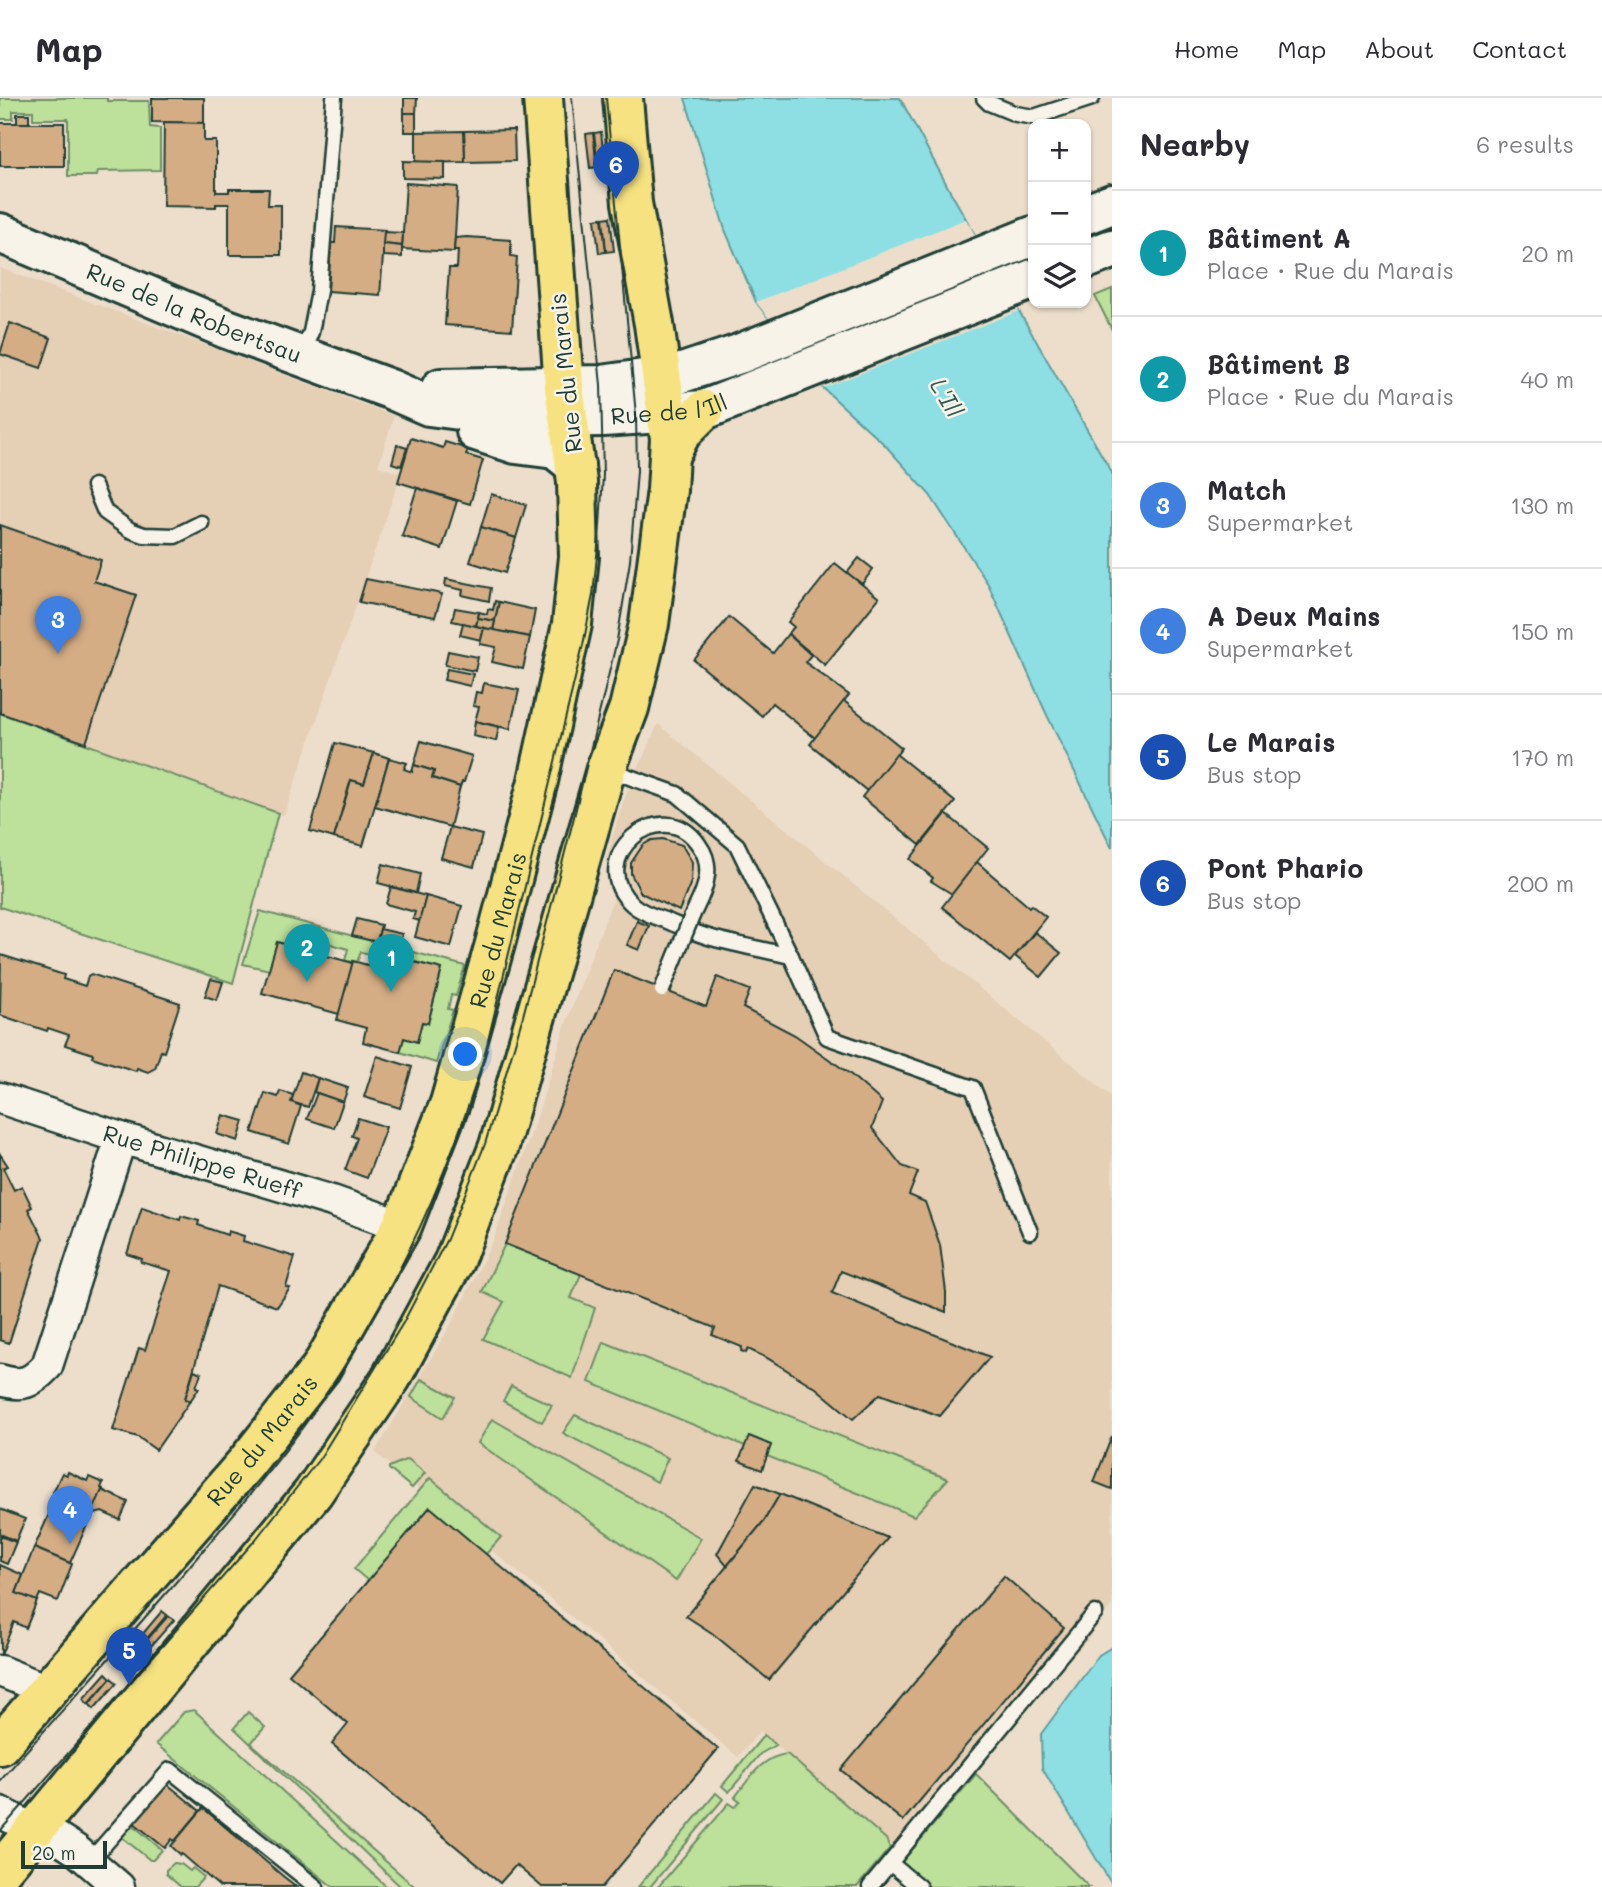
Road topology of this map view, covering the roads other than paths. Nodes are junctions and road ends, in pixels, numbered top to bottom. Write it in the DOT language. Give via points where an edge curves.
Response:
graph roads {
  1 [pos="334,98"];
  2 [pos="543,98"];
  3 [pos="623,98"];
  4 [pos="984,98"];
  5 [pos="1092,98"];
  6 [pos="1112,204"];
  7 [pos="1091,212"];
  8 [pos="0,233"];
  9 [pos="1028,239"];
  10 [pos="1112,249"];
  11 [pos="1091,257"];
  12 [pos="1028,281"];
  13 [pos="301,356"];
  14 [pos="390,389"];
  15 [pos="677,400"];
  16 [pos="566,402"];
  17 [pos="429,405"];
  18 [pos="575,465"];
  19 [pos="94,486"];
  20 [pos="201,523"];
  21 [pos="606,769"];
  22 [pos="791,956"];
  23 [pos="662,990"];
  24 [pos="0,1098"];
  25 [pos="121,1138"];
  26 [pos="402,1226"];
  27 [pos="1030,1232"];
  28 [pos="0,1380"];
  29 [pos="1095,1613"];
  30 [pos="0,1671"];
  31 [pos="47,1690"];
  32 [pos="0,1745"];
  33 [pos="0,1812"];
  34 [pos="34,1830"];
  35 [pos="89,1862"];
  36 [pos="890,1863"];
  37 [pos="0,1872"];
  38 [pos="916,1886"];
  39 [pos="118,1887"];
  40 [pos="316,1887"];
  41 [pos="870,1887"];
  1 -- 13 [label="lane" via="319,291"];
  2 -- 16 [label="main road, Rue du Marais"];
  3 -- 15 [label="main road" via="632,203 654,324"];
  4 -- 5 [label="lane" via="1016,114 1034,117"];
  6 -- 7 [label="main road"];
  8 -- 13 [label="main road, Rue de la Robertsau"];
  9 -- 15 [label="main road, Rue de l'Ill" via="739,354"];
  10 -- 11 [label="main road"];
  12 -- 15 [label="main road, Rue de l'Ill" via="763,388"];
  13 -- 14 [label="main road, Rue de la Robertsau"];
  14 -- 16 [label="main road, Rue de la Robertsau"];
  14 -- 17 [label="main road, Rue de la Robertsau"];
  15 -- 16 [label="main road, Rue de l'Ill"];
  15 -- 21 [label="main road" via="641,664"];
  16 -- 17 [label="main road, Rue de la Robertsau" via="519,418"];
  16 -- 18 [label="main road, Rue du Marais"];
  17 -- 18 [label="main road, Rue de la Robertsau" via="450,422 516,443 555,449"];
  18 -- 26 [label="main road, Rue du Marais" via="579,557 572,624 538,781 450,1103"];
  19 -- 20 [label="lane" via="105,512 130,530 175,536"];
  21 -- 22 [label="lane" via="677,794 737,845"];
  21 -- 34 [label="main road" via="499,1146 454,1261 404,1355 313,1493"];
  22 -- 23 [label="lane, bridge" via="709,938 635,907 624,895 616,866 630,838 658,825 687,832 698,842 708,869 706,883 692,916"];
  22 -- 27 [label="lane" via="827,1037 973,1088"];
  24 -- 25 [label="street, Rue Philippe Rueff"];
  25 -- 26 [label="street, Rue Philippe Rueff"];
  25 -- 28 [label="street" via="47,1366 33,1381 13,1384"];
  26 -- 31 [label="main road, Rue du Marais" via="321,1368 246,1463"];
  29 -- 36 [label="lane"];
  30 -- 31 [label="street"];
  31 -- 32 [label="main road, Rue du Marais"];
  33 -- 34 [label="street"];
  34 -- 35 [label="street" via="53,1835"];
  34 -- 37 [label="main road"];
  35 -- 39 [label="street"];
  35 -- 40 [label="lane" via="170,1770"];
  36 -- 38 [label="lane"];
  36 -- 41 [label="lane"];
}
